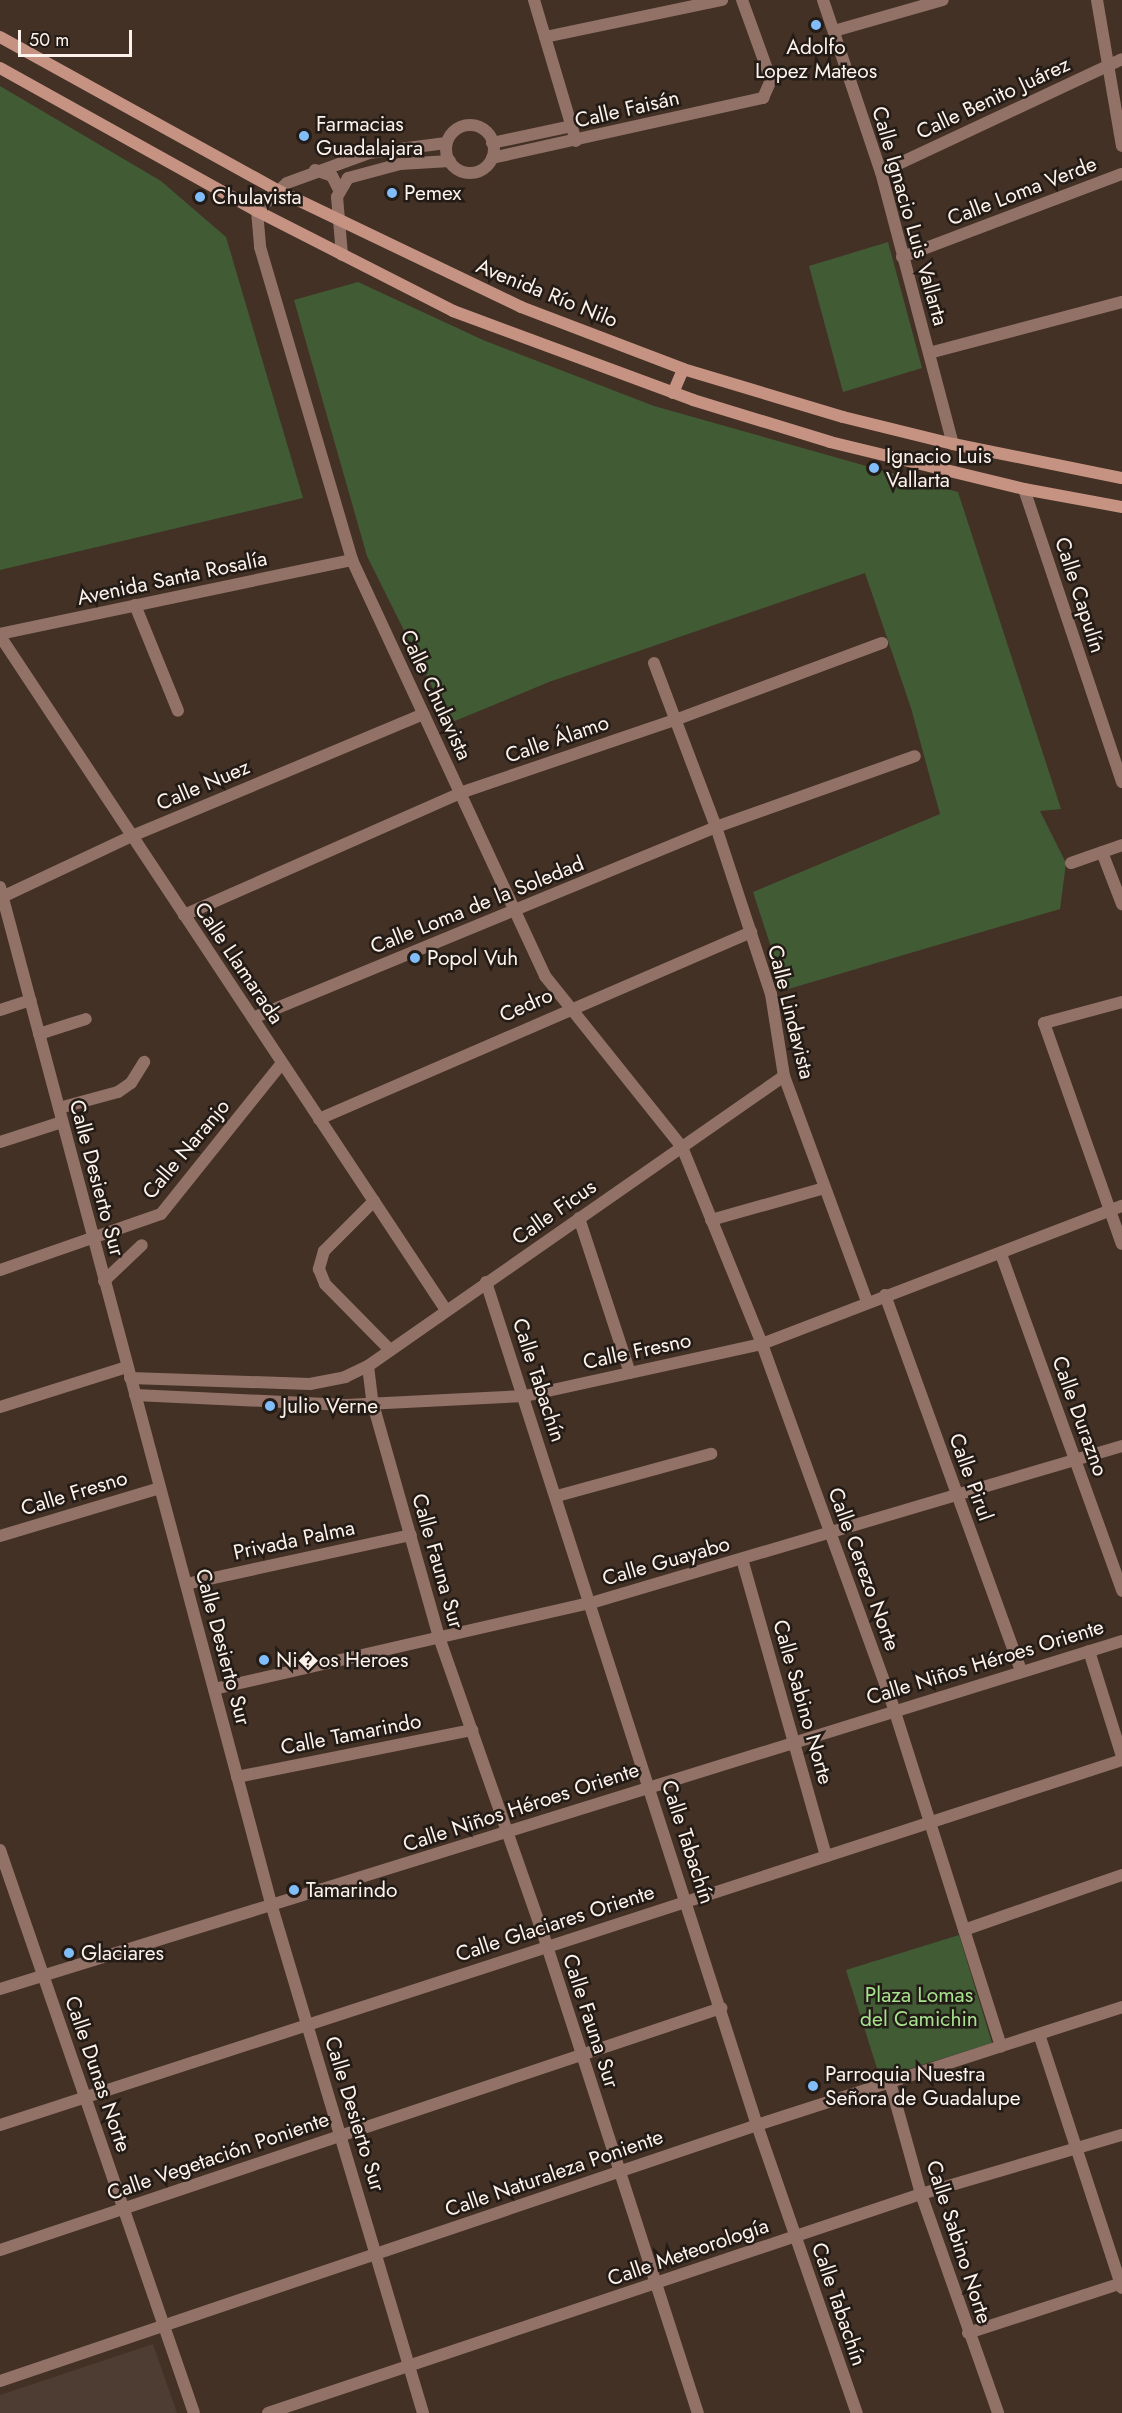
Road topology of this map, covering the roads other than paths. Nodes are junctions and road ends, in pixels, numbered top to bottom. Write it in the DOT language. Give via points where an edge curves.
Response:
graph roads {
  1 [pos="534,0"];
  2 [pos="722,0"];
  3 [pos="742,0"];
  4 [pos="823,0"];
  5 [pos="943,0"];
  6 [pos="1097,0"];
  7 [pos="834,31"];
  8 [pos="0,37"];
  9 [pos="545,37"];
  10 [pos="1122,60"];
  11 [pos="1109,66"];
  12 [pos="0,68"];
  13 [pos="572,126"];
  14 [pos="576,141"];
  15 [pos="492,142"];
  16 [pos="446,143"];
  17 [pos="1122,146"];
  18 [pos="492,158"];
  19 [pos="450,161"];
  20 [pos="309,172"];
  21 [pos="881,172"];
  22 [pos="1122,174"];
  23 [pos="278,190"];
  24 [pos="339,190"];
  25 [pos="257,211"];
  26 [pos="340,223"];
  27 [pos="342,255"];
  28 [pos="902,257"];
  29 [pos="1122,302"];
  30 [pos="929,353"];
  31 [pos="683,369"];
  32 [pos="673,393"];
  33 [pos="953,444"];
  34 [pos="1122,478"];
  35 [pos="1024,489"];
  36 [pos="1122,507"];
  37 [pos="352,560"];
  38 [pos="135,605"];
  39 [pos="0,635"];
  40 [pos="882,644"];
  41 [pos="654,663"];
  42 [pos="178,711"];
  43 [pos="423,714"];
  44 [pos="675,720"];
  45 [pos="915,756"];
  46 [pos="1122,782"];
  47 [pos="460,793"];
  48 [pos="716,827"];
  49 [pos="132,836"];
  50 [pos="1122,845"];
  51 [pos="1102,852"];
  52 [pos="1071,863"];
  53 [pos="1,894"];
  54 [pos="1122,904"];
  55 [pos="514,910"];
  56 [pos="184,915"];
  57 [pos="751,932"];
  58 [pos="30,1000"];
  59 [pos="1122,1002"];
  60 [pos="570,1007"];
  61 [pos="0,1010"];
  62 [pos="253,1018"];
  63 [pos="86,1019"];
  64 [pos="39,1034"];
  65 [pos="144,1062"];
  66 [pos="282,1063"];
  67 [pos="784,1076"];
  68 [pos="59,1108"];
  69 [pos="319,1119"];
  70 [pos="62,1122"];
  71 [pos="0,1142"];
  72 [pos="682,1147"];
  73 [pos="825,1188"];
  74 [pos="374,1201"];
  75 [pos="1122,1206"];
  76 [pos="1110,1211"];
  77 [pos="579,1218"];
  78 [pos="711,1220"];
  79 [pos="93,1238"];
  80 [pos="1122,1244"];
  81 [pos="142,1245"];
  82 [pos="1001,1254"];
  83 [pos="0,1270"];
  84 [pos="104,1281"];
  85 [pos="486,1282"];
  86 [pos="885,1295"];
  87 [pos="867,1302"];
  88 [pos="446,1310"];
  89 [pos="762,1344"];
  90 [pos="390,1350"];
  91 [pos="368,1366"];
  92 [pos="129,1372"];
  93 [pos="630,1372"];
  94 [pos="135,1395"];
  95 [pos="525,1396"];
  96 [pos="373,1404"];
  97 [pos="0,1407"];
  98 [pos="1122,1446"];
  99 [pos="711,1454"];
  100 [pos="1075,1459"];
  101 [pos="160,1488"];
  102 [pos="956,1493"];
  103 [pos="557,1496"];
  104 [pos="830,1532"];
  105 [pos="411,1535"];
  106 [pos="0,1536"];
  107 [pos="742,1559"];
  108 [pos="186,1584"];
  109 [pos="1122,1591"];
  110 [pos="591,1603"];
  111 [pos="440,1640"];
  112 [pos="1122,1641"];
  113 [pos="1089,1651"];
  114 [pos="1021,1671"];
  115 [pos="214,1689"];
  116 [pos="894,1709"];
  117 [pos="472,1730"];
  118 [pos="794,1741"];
  119 [pos="1122,1758"];
  120 [pos="237,1777"];
  121 [pos="650,1786"];
  122 [pos="930,1822"];
  123 [pos="507,1831"];
  124 [pos="0,1850"];
  125 [pos="826,1856"];
  126 [pos="4,1874"];
  127 [pos="1122,1875"];
  128 [pos="687,1901"];
  129 [pos="272,1907"];
  130 [pos="964,1930"];
  131 [pos="547,1947"];
  132 [pos="43,1974"];
  133 [pos="0,1989"];
  134 [pos="1122,2007"];
  135 [pos="721,2008"];
  136 [pos="308,2024"];
  137 [pos="1039,2034"];
  138 [pos="1001,2046"];
  139 [pos="582,2055"];
  140 [pos="890,2082"];
  141 [pos="85,2097"];
  142 [pos="0,2125"];
  143 [pos="757,2125"];
  144 [pos="1122,2135"];
  145 [pos="341,2136"];
  146 [pos="1077,2148"];
  147 [pos="619,2172"];
  148 [pos="921,2194"];
  149 [pos="123,2208"];
  150 [pos="795,2236"];
  151 [pos="0,2250"];
  152 [pos="376,2254"];
  153 [pos="655,2283"];
  154 [pos="1122,2285"];
  155 [pos="164,2326"];
  156 [pos="969,2333"];
  157 [pos="409,2366"];
  158 [pos="0,2381"];
  159 [pos="194,2413"];
  160 [pos="268,2413"];
  161 [pos="423,2413"];
  162 [pos="698,2413"];
  163 [pos="857,2413"];
  164 [pos="998,2413"];
  1 -- 9 [label="street"];
  2 -- 9 [label="street"];
  3 -- 14 [label="street, Calle Faisán" via="771,80 769,92 763,98"];
  4 -- 7 [label="street, Calle Ignacio Luis Vallarta"];
  5 -- 7 [label="street"];
  6 -- 11 [label="street"];
  7 -- 21 [label="street, Calle Ignacio Luis Vallarta"];
  8 -- 23 [label="main road, Avenida Río Nilo"];
  9 -- 13 [label="street"];
  10 -- 11 [label="street, Calle Benito Juárez"];
  11 -- 17 [label="street"];
  11 -- 21 [label="street, Calle Benito Juárez"];
  12 -- 25 [label="main road"];
  13 -- 14 [label="street"];
  13 -- 15 [label="street, Calle Faisán"];
  14 -- 18 [label="street, Calle Faisán"];
  15 -- 16 [label="street" via="482,129 471,125 455,129"];
  15 -- 18 [label="street"];
  16 -- 19 [label="street"];
  16 -- 20 [label="street" via="369,153"];
  18 -- 19 [label="street" via="486,167 472,173 457,169"];
  19 -- 24 [label="street" via="378,168 348,178"];
  20 -- 23 [label="street"];
  20 -- 24 [label="street" via="327,172"];
  21 -- 28 [label="street, Calle Ignacio Luis Vallarta"];
  22 -- 28 [label="street, Calle Loma Verde"];
  23 -- 25 [label="street"];
  23 -- 26 [label="main road, Avenida Río Nilo"];
  24 -- 26 [label="street"];
  25 -- 27 [label="main road"];
  25 -- 37 [label="street, Calle Chulavista" via="260,248"];
  26 -- 27 [label="street"];
  26 -- 31 [label="main road, Avenida Río Nilo" via="521,308"];
  27 -- 32 [label="main road" via="453,311"];
  28 -- 30 [label="street, Calle Ignacio Luis Vallarta"];
  29 -- 30 [label="street"];
  30 -- 33 [label="street, Calle Ignacio Luis Vallarta"];
  31 -- 32 [label="main road"];
  31 -- 33 [label="main road, Avenida Río Nilo" via="843,417"];
  32 -- 35 [label="main road" via="830,442"];
  33 -- 34 [label="main road, Avenida Río Nilo"];
  35 -- 36 [label="main road"];
  35 -- 46 [label="street, Calle Capulín"];
  37 -- 38 [label="street, Avenida Santa Rosalía"];
  37 -- 43 [label="street, Calle Chulavista"];
  38 -- 39 [label="street, Avenida Santa Rosalía"];
  38 -- 42 [label="street"];
  39 -- 49 [label="street, Calle Llamarada"];
  40 -- 44 [label="street, Calle Álamo"];
  41 -- 44 [label="street, Calle Lindavista"];
  43 -- 47 [label="street, Calle Chulavista"];
  43 -- 49 [label="street, Calle Nuez"];
  44 -- 47 [label="street, Calle Álamo"];
  44 -- 48 [label="street, Calle Lindavista"];
  45 -- 48 [label="street, Calle Loma de la Soledad"];
  47 -- 55 [label="street, Calle Chulavista"];
  47 -- 56 [label="street, Calle Álamo"];
  48 -- 55 [label="street, Calle Loma de la Soledad"];
  48 -- 57 [label="street, Calle Lindavista"];
  49 -- 53 [label="street, Calle Nuez"];
  49 -- 56 [label="street, Calle Llamarada"];
  50 -- 51 [label="street"];
  51 -- 52 [label="street"];
  51 -- 54 [label="street"];
  53 -- 58 [label="street, Calle Desierto Sur"];
  55 -- 60 [label="street, Calle Chulavista" via="545,976"];
  55 -- 62 [label="street, Calle Loma de la Soledad"];
  56 -- 62 [label="street, Calle Llamarada"];
  57 -- 60 [label="street, Cedro"];
  57 -- 67 [label="street, Calle Lindavista" via="771,994"];
  58 -- 61 [label="street"];
  58 -- 64 [label="street, Calle Desierto Sur"];
  59 -- 76 [label="street" via="1044,1023"];
  60 -- 69 [label="street, Cedro"];
  60 -- 72 [label="street, Calle Chulavista"];
  62 -- 66 [label="street, Calle Llamarada"];
  63 -- 64 [label="street"];
  64 -- 68 [label="street, Calle Desierto Sur"];
  65 -- 68 [label="street" via="131,1083 118,1092"];
  66 -- 69 [label="street, Calle Llamarada"];
  66 -- 79 [label="street, Calle Naranjo" via="161,1214"];
  67 -- 72 [label="street, Calle Ficus"];
  67 -- 73 [label="street, Calle Lindavista"];
  68 -- 70 [label="street, Calle Desierto Sur"];
  69 -- 74 [label="street, Calle Llamarada"];
  70 -- 71 [label="street"];
  70 -- 79 [label="street, Calle Desierto Sur"];
  72 -- 77 [label="street, Calle Ficus"];
  72 -- 78 [label="street, Calle Cerezo Norte"];
  73 -- 78 [label="street"];
  73 -- 87 [label="street, Calle Lindavista"];
  74 -- 88 [label="street, Calle Llamarada"];
  74 -- 90 [label="street" via="324,1251 319,1269 325,1284"];
  75 -- 76 [label="street, Calle Fresno"];
  76 -- 80 [label="street"];
  76 -- 82 [label="street, Calle Fresno"];
  77 -- 85 [label="street, Calle Ficus"];
  77 -- 93 [label="street"];
  78 -- 89 [label="street, Calle Cerezo Norte"];
  79 -- 83 [label="street, Calle Naranjo"];
  79 -- 84 [label="street, Calle Desierto Sur"];
  81 -- 84 [label="street"];
  82 -- 86 [label="street, Calle Fresno"];
  82 -- 100 [label="street, Calle Durazno"];
  84 -- 92 [label="street, Calle Desierto Sur"];
  85 -- 88 [label="street, Calle Ficus"];
  85 -- 95 [label="street, Calle Tabachín"];
  86 -- 87 [label="street, Calle Fresno"];
  86 -- 102 [label="street, Calle Pirul"];
  87 -- 89 [label="street, Calle Fresno"];
  88 -- 90 [label="street, Calle Ficus"];
  89 -- 93 [label="street, Calle Fresno"];
  89 -- 104 [label="street, Calle Cerezo Norte"];
  90 -- 91 [label="street, Calle Ficus"];
  91 -- 92 [label="street, Calle Ficus" via="345,1377 310,1384"];
  91 -- 96 [label="street, Calle Fauna Sur"];
  92 -- 94 [label="street, Calle Desierto Sur"];
  92 -- 97 [label="street"];
  93 -- 95 [label="street, Calle Fresno"];
  94 -- 96 [label="street, Calle Fresno"];
  94 -- 101 [label="street, Calle Desierto Sur"];
  95 -- 96 [label="street, Calle Fresno"];
  95 -- 103 [label="street, Calle Tabachín"];
  96 -- 105 [label="street, Calle Fauna Sur"];
  98 -- 100 [label="street, Calle Guayabo"];
  99 -- 103 [label="street"];
  100 -- 102 [label="street, Calle Guayabo"];
  100 -- 109 [label="street, Calle Durazno"];
  101 -- 106 [label="street, Calle Fresno"];
  101 -- 108 [label="street, Calle Desierto Sur"];
  102 -- 104 [label="street, Calle Guayabo"];
  102 -- 114 [label="street, Calle Pirul"];
  103 -- 110 [label="street, Calle Tabachín"];
  104 -- 107 [label="street, Calle Guayabo"];
  104 -- 116 [label="street, Calle Cerezo Norte"];
  105 -- 108 [label="street, Privada Palma"];
  105 -- 111 [label="street, Calle Fauna Sur"];
  107 -- 110 [label="street, Calle Guayabo"];
  107 -- 118 [label="street, Calle Sabino Norte"];
  108 -- 115 [label="street, Calle Desierto Sur"];
  110 -- 111 [label="street, Calle Guayabo"];
  110 -- 121 [label="street, Calle Tabachín"];
  111 -- 115 [label="street, Calle Guayabo"];
  111 -- 117 [label="street, Calle Fauna Sur"];
  112 -- 113 [label="street, Calle Niños Héroes Oriente"];
  113 -- 114 [label="street, Calle Niños Héroes Oriente"];
  113 -- 119 [label="street"];
  114 -- 116 [label="street, Calle Niños Héroes Oriente"];
  115 -- 120 [label="street, Calle Desierto Sur"];
  116 -- 118 [label="street, Calle Niños Héroes Oriente"];
  116 -- 122 [label="street, Calle Cerezo Norte"];
  117 -- 120 [label="street, Calle Tamarindo"];
  117 -- 123 [label="street, Calle Fauna Sur"];
  118 -- 121 [label="street, Calle Niños Héroes Oriente"];
  118 -- 125 [label="street, Calle Sabino Norte"];
  119 -- 122 [label="street, Calle Glaciares Oriente"];
  120 -- 129 [label="street, Calle Desierto Sur"];
  121 -- 123 [label="street, Calle Niños Héroes Oriente"];
  121 -- 128 [label="street, Calle Tabachín"];
  122 -- 125 [label="street, Calle Glaciares Oriente"];
  122 -- 130 [label="street, Calle Cerezo Norte"];
  123 -- 129 [label="street, Calle Niños Héroes Oriente"];
  123 -- 131 [label="street, Calle Fauna Sur"];
  124 -- 126 [label="street, Calle Dunas Norte"];
  125 -- 128 [label="street, Calle Glaciares Oriente"];
  126 -- 132 [label="street, Calle Dunas Norte"];
  127 -- 130 [label="street"];
  128 -- 131 [label="street, Calle Glaciares Oriente"];
  128 -- 135 [label="street, Calle Tabachín"];
  129 -- 132 [label="street, Calle Niños Héroes Oriente"];
  129 -- 136 [label="street, Calle Desierto Sur"];
  130 -- 138 [label="street, Calle Cerezo Norte"];
  131 -- 136 [label="street, Calle Glaciares Oriente"];
  131 -- 139 [label="street, Calle Fauna Sur"];
  132 -- 133 [label="street, Calle Niños Héroes Oriente"];
  132 -- 141 [label="street, Calle Dunas Norte"];
  134 -- 137 [label="street, Calle Naturaleza Poniente"];
  135 -- 139 [label="street, Calle Vegetación Poniente"];
  135 -- 143 [label="street, Calle Tabachín"];
  136 -- 141 [label="street, Calle Glaciares Oriente"];
  136 -- 145 [label="street, Calle Desierto Sur"];
  137 -- 138 [label="street, Calle Naturaleza Poniente"];
  137 -- 146 [label="street"];
  138 -- 140 [label="street, Calle Naturaleza Poniente"];
  139 -- 145 [label="street, Calle Vegetación Poniente"];
  139 -- 147 [label="street, Calle Fauna Sur"];
  140 -- 143 [label="street, Calle Naturaleza Poniente"];
  140 -- 148 [label="street, Calle Sabino Norte"];
  141 -- 142 [label="street, Calle Glaciares Oriente"];
  141 -- 149 [label="street, Calle Dunas Norte"];
  143 -- 147 [label="street, Calle Naturaleza Poniente"];
  143 -- 150 [label="street, Calle Tabachín"];
  144 -- 146 [label="street, Calle Meteorología"];
  145 -- 149 [label="street, Calle Vegetación Poniente"];
  145 -- 152 [label="street, Calle Desierto Sur"];
  146 -- 148 [label="street, Calle Meteorología"];
  146 -- 154 [label="street"];
  147 -- 152 [label="street, Calle Naturaleza Poniente"];
  147 -- 153 [label="street, Calle Fauna Sur"];
  148 -- 150 [label="street, Calle Meteorología"];
  148 -- 156 [label="street, Calle Sabino Norte"];
  149 -- 151 [label="street, Calle Vegetación Poniente"];
  149 -- 155 [label="street, Calle Dunas Norte"];
  150 -- 153 [label="street, Calle Meteorología"];
  150 -- 163 [label="street, Calle Tabachín"];
  152 -- 155 [label="street, Calle Naturaleza Poniente"];
  152 -- 157 [label="street, Calle Desierto Sur"];
  153 -- 157 [label="street, Calle Meteorología"];
  153 -- 162 [label="street, Calle Fauna Sur"];
  154 -- 156 [label="street"];
  155 -- 158 [label="street, Calle Naturaleza Poniente"];
  155 -- 159 [label="street, Calle Dunas Norte"];
  156 -- 164 [label="street, Calle Sabino Norte"];
  157 -- 160 [label="street, Calle Meteorología"];
  157 -- 161 [label="street, Calle Desierto Sur"];
}
